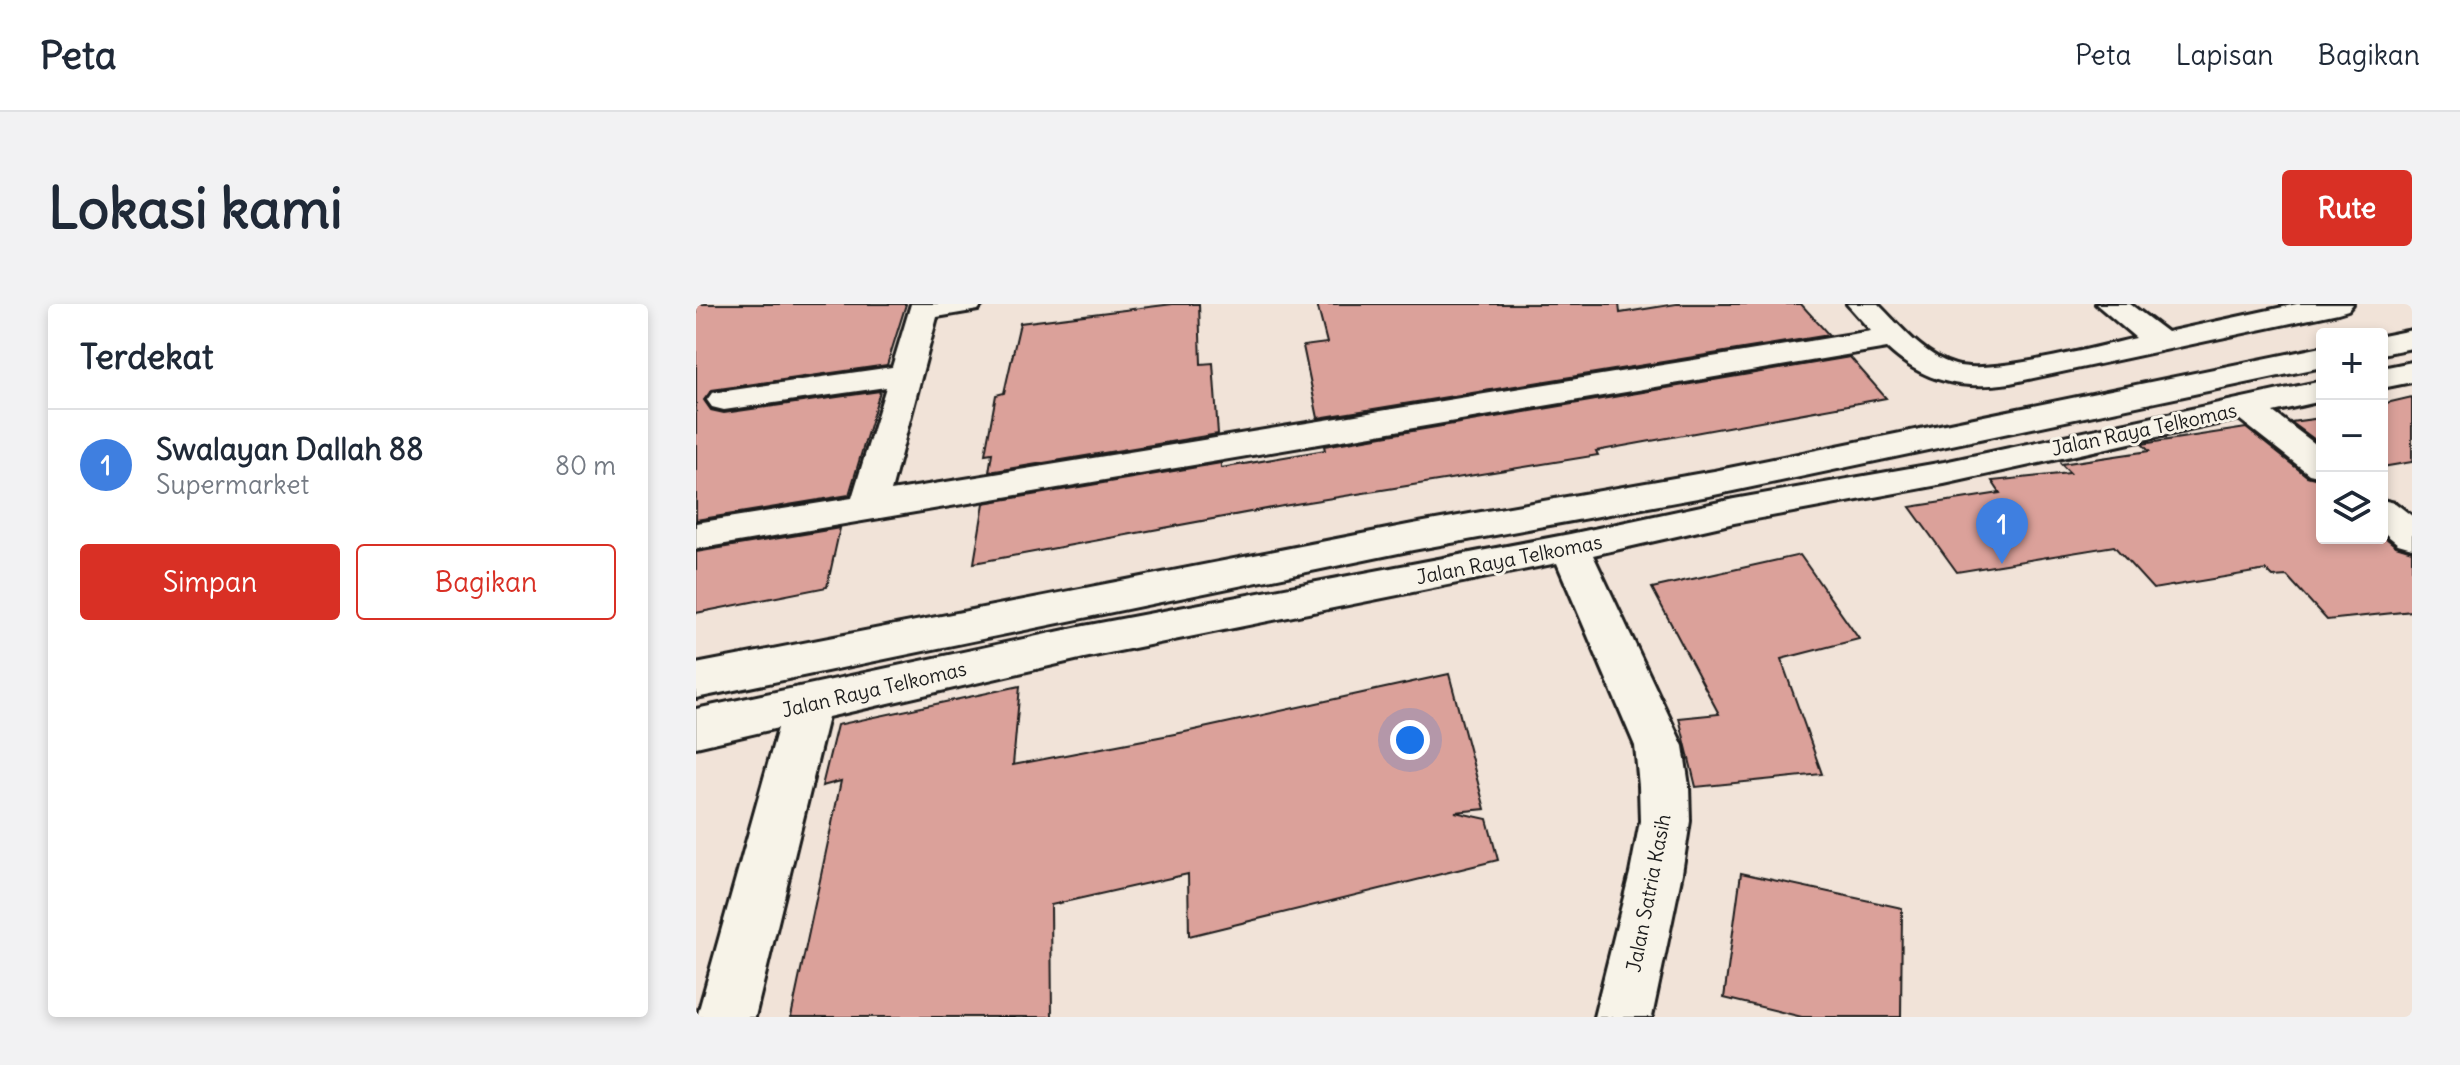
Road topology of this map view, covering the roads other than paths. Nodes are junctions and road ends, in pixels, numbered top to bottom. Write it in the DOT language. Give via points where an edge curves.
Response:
graph roads {
  1 [pos="968,304"];
  2 [pos="1862,304"];
  3 [pos="2111,304"];
  4 [pos="2338,304"];
  5 [pos="926,307"];
  6 [pos="1894,337"];
  7 [pos="2412,339"];
  8 [pos="2162,343"];
  9 [pos="2388,344"];
  10 [pos="2316,358"];
  11 [pos="2412,372"];
  12 [pos="904,375"];
  13 [pos="2388,377"];
  14 [pos="2316,392"];
  15 [pos="724,400"];
  16 [pos="2245,407"];
  17 [pos="2316,461"];
  18 [pos="1724,497"];
  19 [pos="868,508"];
  20 [pos="2388,517"];
  21 [pos="2412,535"];
  22 [pos="696,536"];
  23 [pos="1570,547"];
  24 [pos="1085,622"];
  25 [pos="696,681"];
  26 [pos="808,704"];
  27 [pos="696,728"];
  28 [pos="726,1017"];
  29 [pos="1623,1017"];
  1 -- 5 [label="street"];
  2 -- 6 [label="street"];
  3 -- 8 [label="street"];
  4 -- 8 [label="street"];
  5 -- 12 [label="street"];
  6 -- 8 [label="street" via="1932,366 1980,377"];
  6 -- 19 [label="street"];
  7 -- 9 [label="street"];
  10 -- 18 [label="street, Jalan Raya Telkomas"];
  11 -- 13 [label="street"];
  12 -- 15 [label="street"];
  12 -- 19 [label="street"];
  14 -- 16 [label="street, Jalan Raya Telkomas"];
  16 -- 17 [label="street"];
  16 -- 18 [label="street, Jalan Raya Telkomas" via="1944,473"];
  18 -- 23 [label="street, Jalan Raya Telkomas"];
  18 -- 24 [label="street, Jalan Raya Telkomas" via="1413,537"];
  19 -- 22 [label="street"];
  20 -- 21 [label="street"];
  23 -- 24 [label="street, Jalan Raya Telkomas"];
  23 -- 29 [label="street, Jalan Satria Kasih" via="1659,746 1664,786 1665,821"];
  24 -- 25 [label="street, Jalan Raya Telkomas"];
  24 -- 26 [label="street, Jalan Raya Telkomas"];
  26 -- 27 [label="street, Jalan Raya Telkomas"];
  26 -- 28 [label="street"];
}
